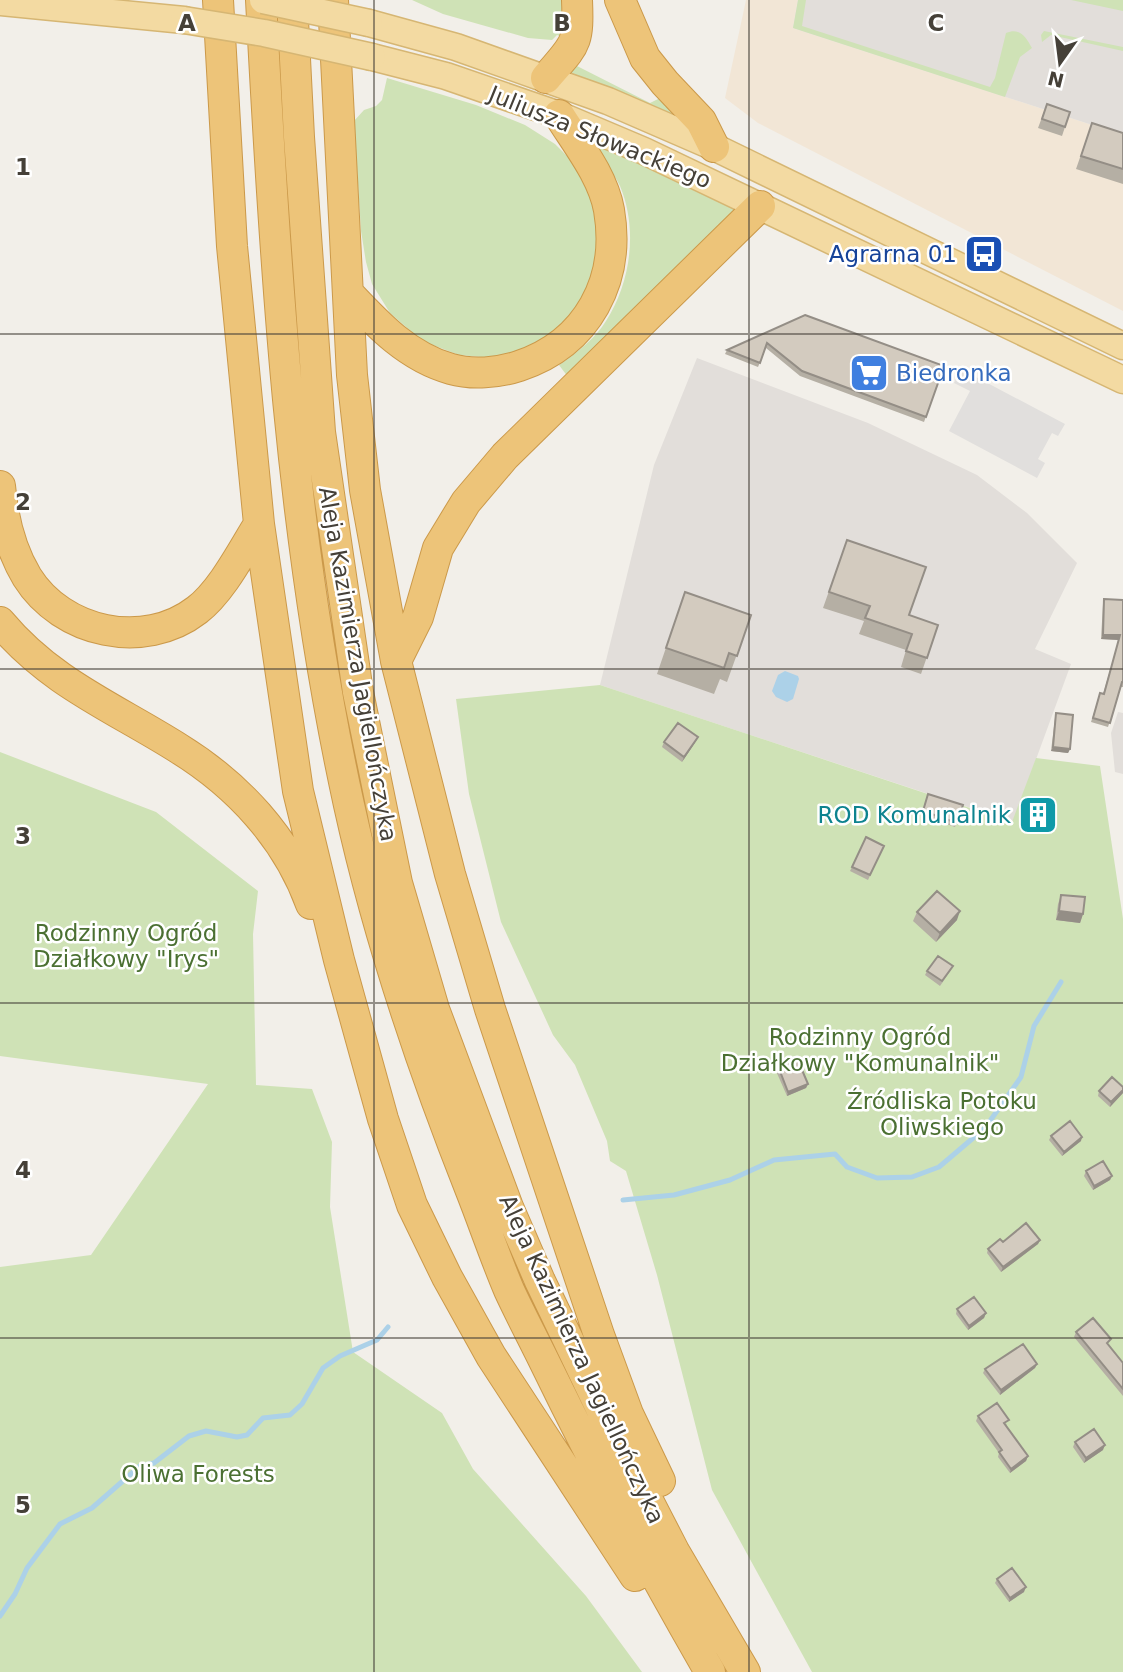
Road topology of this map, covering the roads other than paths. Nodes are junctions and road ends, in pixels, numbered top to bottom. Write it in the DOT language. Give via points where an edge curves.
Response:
graph roads {
  1 [pos="218,0"];
  2 [pos="262,0"];
  3 [pos="292,0"];
  4 [pos="334,0"];
  5 [pos="577,0"];
  6 [pos="620,0"];
  7 [pos="0,2"];
  8 [pos="546,78"];
  9 [pos="559,115"];
  10 [pos="713,147"];
  11 [pos="760,206"];
  12 [pos="349,294"];
  13 [pos="1123,346"];
  14 [pos="1123,380"];
  15 [pos="0,486"];
  16 [pos="260,524"];
  17 [pos="0,622"];
  18 [pos="397,660"];
  19 [pos="339,960"];
  20 [pos="681,1621"];
  21 [pos="710,1672"];
  22 [pos="745,1672"];
  23 [pos="764,1672"];
  1 -- 16 [label="highway" via="232,246"];
  2 -- 8 [label="main road, Juliusza Słowackiego, bridge" via="369,23"];
  2 -- 20 [label="highway, Aleja Kazimierza Jagiellończyka" via="269,165 290,436 317,641 369,887 423,1066 510,1290 580,1435"];
  3 -- 22 [label="highway, Aleja Kazimierza Jagiellończyka" via="320,432 358,692 397,883 434,1009 508,1207 611,1429 674,1551"];
  4 -- 12 [label="highway"];
  5 -- 8 [label="highway" via="574,45"];
  6 -- 10 [label="highway" via="645,58 701,121"];
  7 -- 9 [label="main road, Juliusza Słowackiego, bridge" via="184,20 264,33 446,76"];
  8 -- 10 [label="main road, Juliusza Słowackiego"];
  9 -- 11 [label="main road, Juliusza Słowackiego"];
  9 -- 12 [label="highway" via="601,187 612,241 610,265 596,305 560,345 536,360 505,370 451,369 417,355 384,331"];
  10 -- 13 [label="main road, Juliusza Słowackiego"];
  11 -- 14 [label="main road, Juliusza Słowackiego"];
  11 -- 18 [label="highway" via="505,456 466,502 438,548 418,617"];
  12 -- 18 [label="highway" via="352,375 365,490"];
  15 -- 16 [label="highway" via="4,520 29,580 65,615 117,633 163,628 197,610"];
  16 -- 19 [label="highway" via="298,791"];
  17 -- 19 [label="highway" via="42,666 180,749 250,806 286,850 329,952"];
  18 -- 23 [label="highway" via="450,874 490,1009 599,1335 628,1414 677,1515"];
  19 -- 20 [label="highway" via="412,1205 447,1277 491,1356 660,1612"];
  20 -- 21 [label="highway, Aleja Kazimierza Jagiellończyka"];
}
